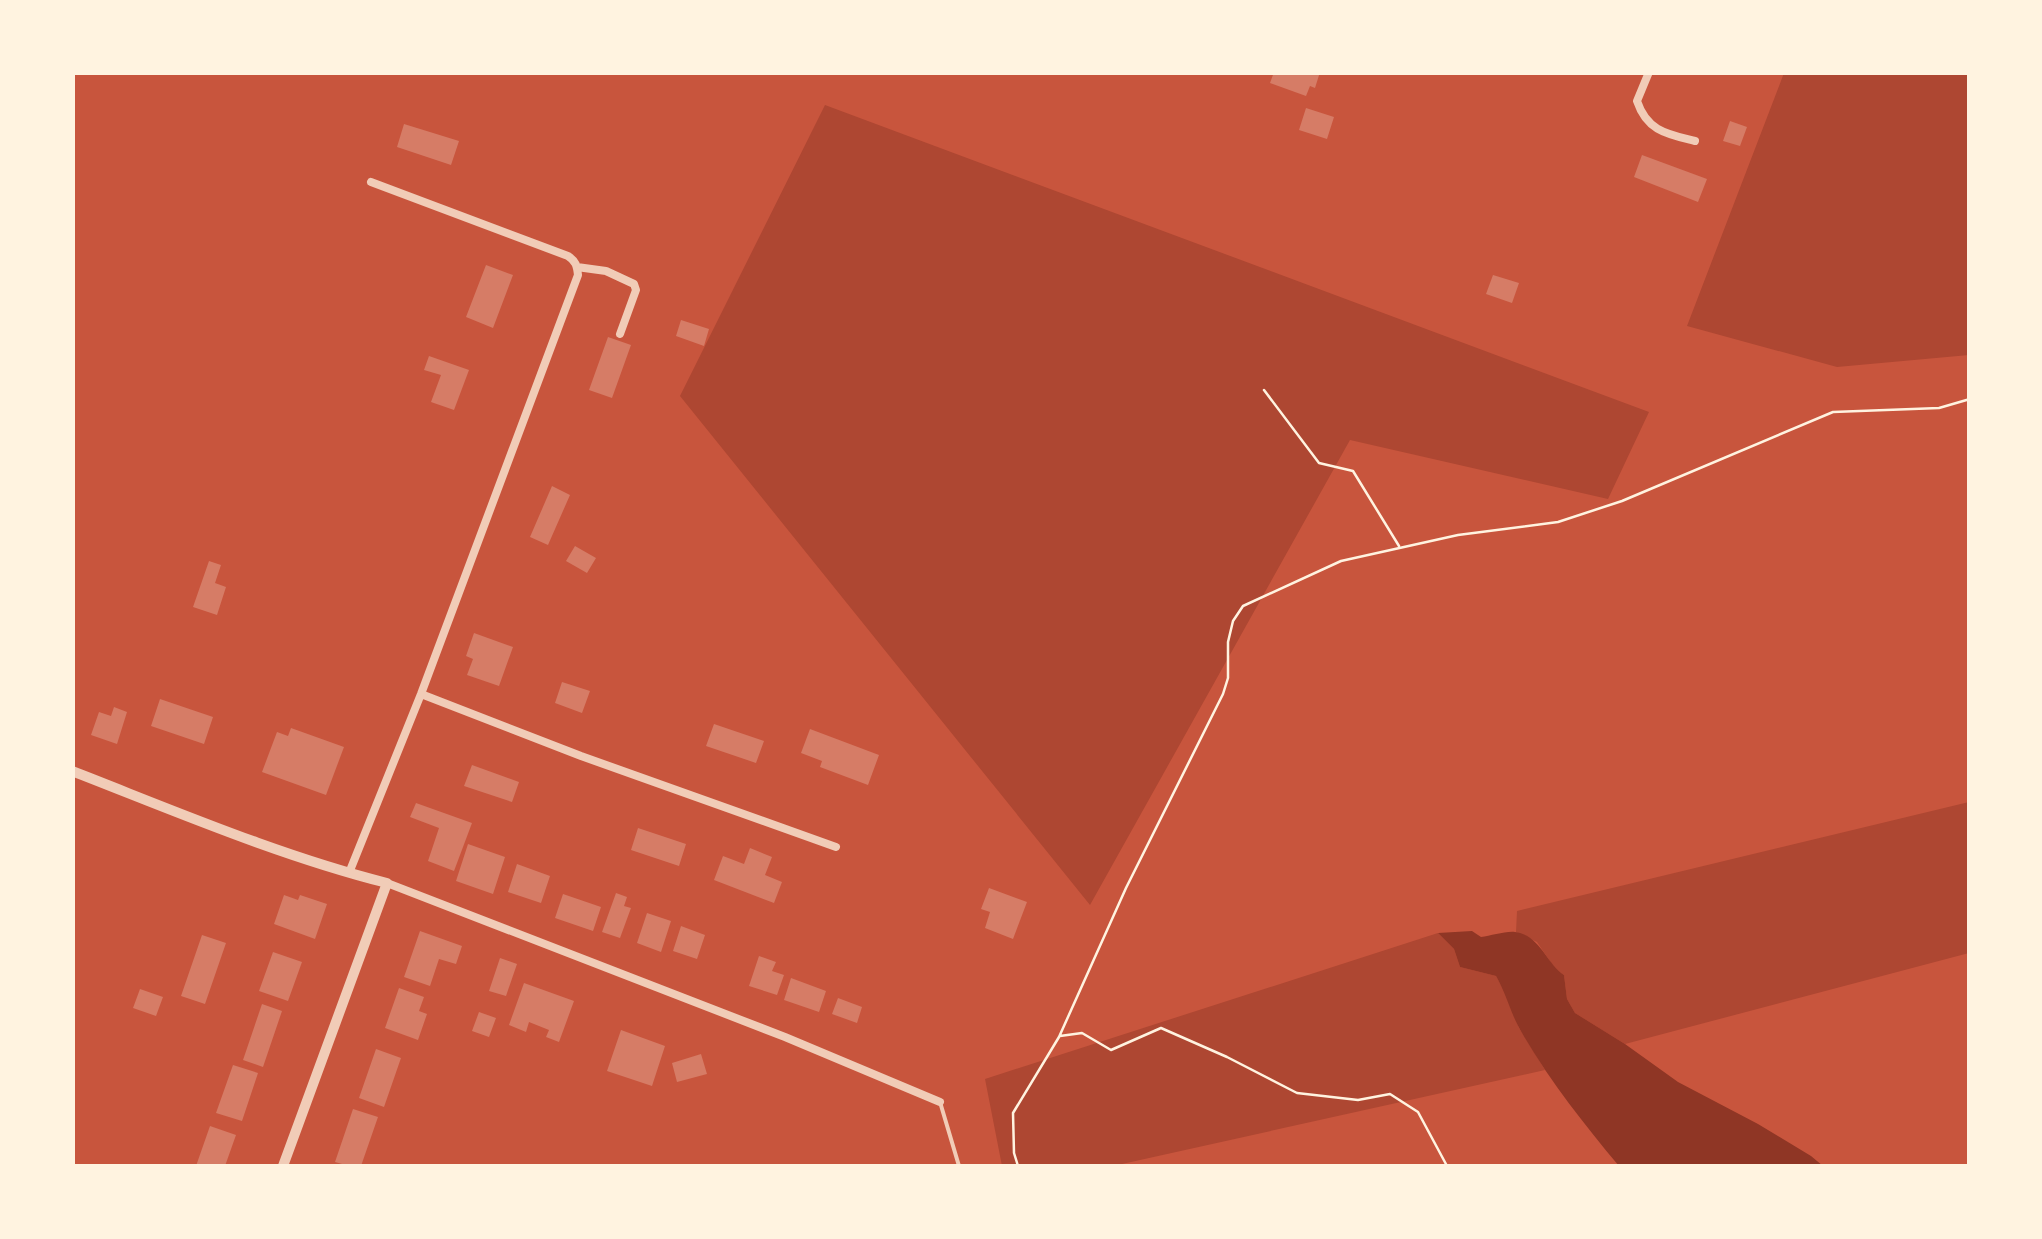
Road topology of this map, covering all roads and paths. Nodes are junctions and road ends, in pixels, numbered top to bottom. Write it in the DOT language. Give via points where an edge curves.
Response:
graph roads {
  1 [pos="1649,72"];
  2 [pos="1695,142"];
  3 [pos="371,182"];
  4 [pos="578,267"];
  5 [pos="620,334"];
  6 [pos="1264,390"];
  7 [pos="1970,399"];
  8 [pos="1400,548"];
  9 [pos="421,694"];
  10 [pos="72,771"];
  11 [pos="836,847"];
  12 [pos="349,873"];
  13 [pos="387,882"];
  14 [pos="1058,1036"];
  15 [pos="940,1102"];
  16 [pos="283,1166"];
  17 [pos="960,1166"];
  18 [pos="1018,1166"];
  19 [pos="1447,1166"];
  1 -- 2 [label="street" via="1637,101 1642,116 1651,126"];
  3 -- 4 [label="street" via="568,256"];
  4 -- 5 [label="street" via="634,284"];
  4 -- 9 [label="street"];
  6 -- 8 [label="path" via="1319,462 1353,471"];
  7 -- 8 [label="path" via="1939,408 1833,412 1558,522"];
  8 -- 14 [label="path" via="1341,561 1244,606 1233,621 1223,694"];
  9 -- 11 [label="street"];
  9 -- 12 [label="street"];
  10 -- 12 [label="street"];
  12 -- 13 [label="street"];
  13 -- 15 [label="street"];
  13 -- 16 [label="street"];
  14 -- 18 [label="path" via="1013,1113"];
  14 -- 19 [label="path" via="1082,1034 1111,1050 1161,1028 1298,1093 1358,1100 1390,1094 1418,1112"];
  15 -- 17 [label="lane"];
}
